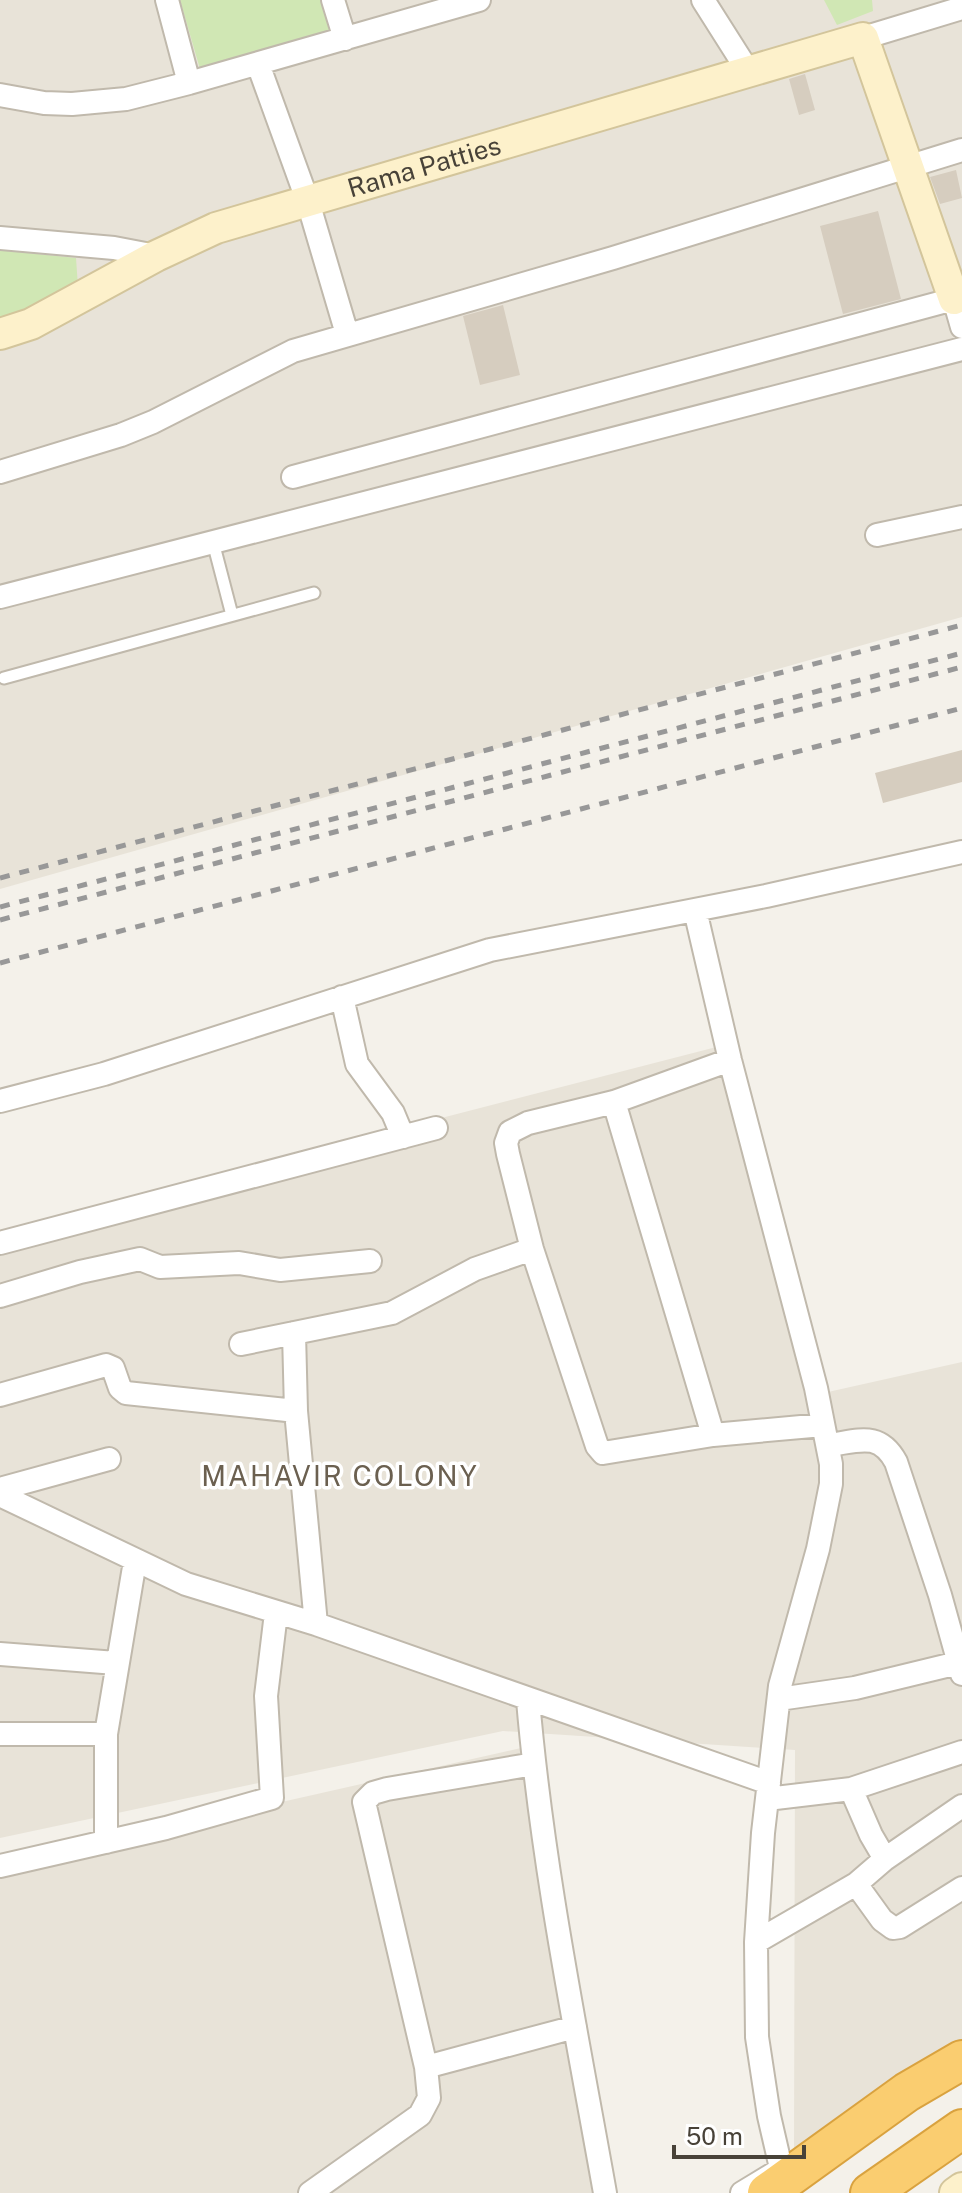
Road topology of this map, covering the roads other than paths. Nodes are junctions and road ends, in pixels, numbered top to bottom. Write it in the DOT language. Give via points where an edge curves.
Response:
graph roads {
  1 [pos="167,0"];
  2 [pos="333,0"];
  3 [pos="479,0"];
  4 [pos="703,0"];
  5 [pos="962,8"];
  6 [pos="863,38"];
  7 [pos="345,39"];
  8 [pos="258,64"];
  9 [pos="748,71"];
  10 [pos="189,83"];
  11 [pos="0,95"];
  12 [pos="962,150"];
  13 [pos="908,167"];
  14 [pos="308,202"];
  15 [pos="0,238"];
  16 [pos="156,256"];
  17 [pos="960,305"];
  18 [pos="0,334"];
  19 [pos="347,334"];
  20 [pos="962,349"];
  21 [pos="0,472"];
  22 [pos="293,477"];
  23 [pos="962,517"];
  24 [pos="877,535"];
  25 [pos="213,542"];
  26 [pos="314,593"];
  27 [pos="0,597"];
  28 [pos="232,615"];
  29 [pos="4,678"];
  30 [pos="962,852"];
  31 [pos="695,910"];
  32 [pos="342,997"];
  33 [pos="730,1060"];
  34 [pos="0,1101"];
  35 [pos="614,1102"];
  36 [pos="436,1128"];
  37 [pos="403,1137"];
  38 [pos="0,1243"];
  39 [pos="532,1249"];
  40 [pos="370,1261"];
  41 [pos="0,1296"];
  42 [pos="294,1333"];
  43 [pos="241,1344"];
  44 [pos="0,1395"];
  45 [pos="296,1411"];
  46 [pos="713,1435"];
  47 [pos="826,1435"];
  48 [pos="109,1459"];
  49 [pos="0,1489"];
  50 [pos="0,1495"];
  51 [pos="135,1561"];
  52 [pos="962,1588"];
  53 [pos="940,1595"];
  54 [pos="276,1613"];
  55 [pos="316,1624"];
  56 [pos="0,1654"];
  57 [pos="116,1663"];
  58 [pos="960,1669"];
  59 [pos="779,1699"];
  60 [pos="528,1700"];
  61 [pos="0,1734"];
  62 [pos="106,1734"];
  63 [pos="962,1752"];
  64 [pos="534,1764"];
  65 [pos="851,1789"];
  66 [pos="768,1791"];
  67 [pos="962,1806"];
  68 [pos="106,1842"];
  69 [pos="885,1859"];
  70 [pos="0,1866"];
  71 [pos="856,1884"];
  72 [pos="962,1888"];
  73 [pos="756,1942"];
  74 [pos="575,2027"];
  75 [pos="962,2060"];
  76 [pos="426,2067"];
  77 [pos="962,2088"];
  78 [pos="962,2129"];
  79 [pos="962,2159"];
  80 [pos="786,2184"];
  81 [pos="962,2188"];
  82 [pos="310,2193"];
  83 [pos="605,2193"];
  84 [pos="742,2193"];
  85 [pos="870,2193"];
  86 [pos="911,2193"];
  87 [pos="955,2193"];
  1 -- 10 [label="street"];
  2 -- 7 [label="street"];
  3 -- 7 [label="street"];
  4 -- 9 [label="street"];
  5 -- 6 [label="street"];
  6 -- 9 [label="street, Rama Patties"];
  6 -- 13 [label="street"];
  7 -- 8 [label="street"];
  8 -- 10 [label="street"];
  8 -- 14 [label="street"];
  9 -- 14 [label="street, Rama Patties"];
  10 -- 11 [label="street" via="97,103 44,103"];
  12 -- 13 [label="street"];
  13 -- 17 [label="street"];
  13 -- 19 [label="street"];
  14 -- 16 [label="street, Rama Patties" via="216,228"];
  14 -- 19 [label="street"];
  15 -- 16 [label="street"];
  16 -- 18 [label="street, Rama Patties" via="31,324"];
  17 -- 22 [label="street"];
  19 -- 21 [label="street" via="293,351 121,435"];
  20 -- 25 [label="street"];
  23 -- 24 [label="street"];
  25 -- 27 [label="street"];
  25 -- 28 [label="lane"];
  26 -- 28 [label="lane"];
  28 -- 29 [label="lane"];
  30 -- 31 [label="street"];
  31 -- 32 [label="street" via="490,950"];
  31 -- 33 [label="street"];
  32 -- 34 [label="street" via="104,1074"];
  32 -- 37 [label="street" via="357,1064 393,1113"];
  33 -- 35 [label="street"];
  33 -- 47 [label="street"];
  35 -- 39 [label="street" via="510,1132 508,1154"];
  35 -- 46 [label="street"];
  36 -- 37 [label="street"];
  37 -- 38 [label="street"];
  39 -- 42 [label="street" via="475,1269 392,1313"];
  39 -- 46 [label="street" via="600,1450 613,1453"];
  40 -- 41 [label="street" via="280,1270 239,1263 160,1267 140,1259"];
  42 -- 43 [label="street"];
  42 -- 45 [label="street"];
  44 -- 45 [label="street" via="106,1365 126,1393"];
  45 -- 55 [label="street"];
  46 -- 47 [label="street"];
  47 -- 53 [label="street" via="870,1440 889,1450"];
  47 -- 59 [label="street" via="831,1484"];
  48 -- 49 [label="street"];
  50 -- 51 [label="street"];
  51 -- 54 [label="street"];
  51 -- 57 [label="street"];
  52 -- 53 [label="street"];
  53 -- 58 [label="street"];
  54 -- 55 [label="street"];
  54 -- 68 [label="street" via="266,1696 272,1798"];
  55 -- 60 [label="street"];
  56 -- 57 [label="street"];
  57 -- 62 [label="street"];
  58 -- 59 [label="street"];
  59 -- 66 [label="street"];
  60 -- 64 [label="street"];
  60 -- 66 [label="street"];
  61 -- 62 [label="street"];
  62 -- 68 [label="street"];
  63 -- 65 [label="street"];
  64 -- 74 [label="street"];
  64 -- 76 [label="street" via="387,1789 364,1802"];
  65 -- 66 [label="street"];
  65 -- 69 [label="street"];
  66 -- 73 [label="street"];
  67 -- 69 [label="street"];
  68 -- 70 [label="street"];
  69 -- 71 [label="street"];
  71 -- 72 [label="street" via="893,1928"];
  71 -- 73 [label="street"];
  73 -- 80 [label="street" via="762,2080"];
  74 -- 76 [label="street"];
  74 -- 83 [label="street"];
  75 -- 80 [label="highway" via="907,2092"];
  76 -- 82 [label="street" via="429,2098 420,2115"];
  77 -- 80 [label="highway"];
  78 -- 85 [label="highway"];
  79 -- 86 [label="highway"];
  80 -- 84 [label="street"];
  81 -- 87 [label="street"];
}
